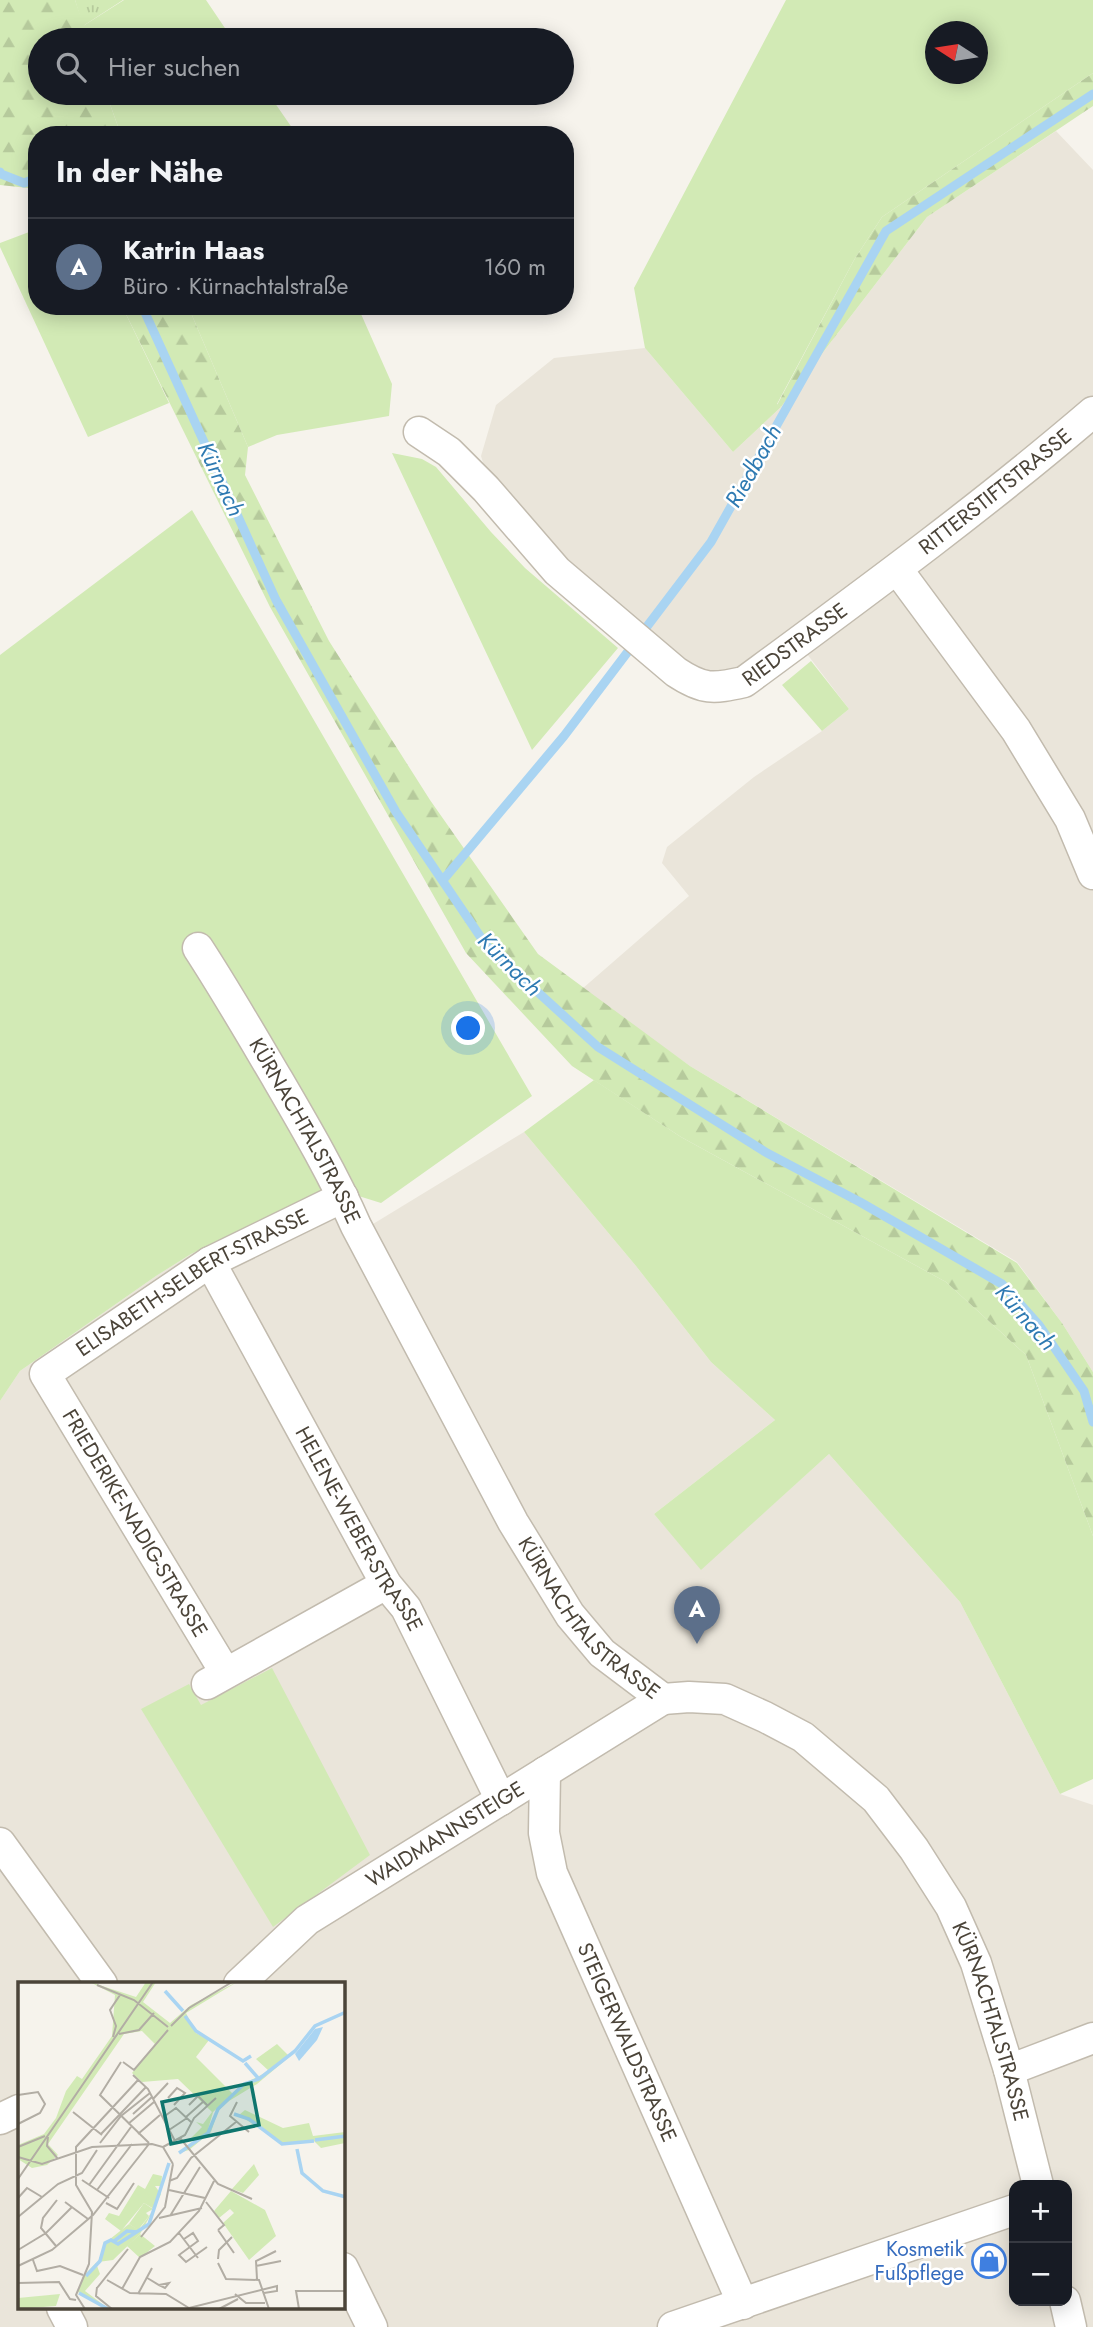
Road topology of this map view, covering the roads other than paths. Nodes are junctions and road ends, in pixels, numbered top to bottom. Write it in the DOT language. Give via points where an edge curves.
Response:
graph roads {
  1 [pos="1093,412"];
  2 [pos="419,432"];
  3 [pos="897,569"];
  4 [pos="1093,874"];
  5 [pos="198,948"];
  6 [pos="343,1197"];
  7 [pos="210,1262"];
  8 [pos="45,1374"];
  9 [pos="386,1584"];
  10 [pos="663,1699"];
  11 [pos="545,1772"];
  12 [pos="500,1800"];
  13 [pos="0,1843"];
  14 [pos="101,1982"];
  15 [pos="241,1982"];
  16 [pos="1093,2038"];
  17 [pos="1009,2070"];
  18 [pos="18,2110"];
  19 [pos="0,2119"];
  20 [pos="1037,2180"];
  21 [pos="1009,2212"];
  22 [pos="345,2272"];
  23 [pos="743,2304"];
  24 [pos="1066,2306"];
  25 [pos="63,2310"];
  26 [pos="72,2327"];
  27 [pos="372,2327"];
  28 [pos="673,2327"];
  29 [pos="1071,2327"];
  1 -- 3 [label="street, RITTERSTIFTSTRASSE"];
  2 -- 3 [label="street, RIEDSTRASSE" via="449,452 486,489 557,571 696,685 720,688 744,682"];
  3 -- 4 [label="street" via="1016,730 1070,819"];
  5 -- 6 [label="street, KÜRNACHTALSTRASSE"];
  6 -- 7 [label="street, ELISABETH-SELBERT-STRASSE"];
  6 -- 10 [label="street, KÜRNACHTALSTRASSE" via="513,1522 570,1615 602,1654"];
  7 -- 8 [label="street, ELISABETH-SELBERT-STRASSE"];
  7 -- 9 [label="street, HELENE-WEBER-STRASSE"];
  8 -- 9 [label="street, FRIEDERIKE-NADIG-STRASSE" via="216,1678"];
  9 -- 12 [label="street, HELENE-WEBER-STRASSE" via="406,1608"];
  10 -- 11 [label="street, WAIDMANNSTEIGE"];
  10 -- 17 [label="street, KÜRNACHTALSTRASSE" via="725,1699 765,1717 803,1737 876,1799 951,1907 976,1963"];
  11 -- 12 [label="street, WAIDMANNSTEIGE"];
  11 -- 23 [label="street, STEIGERWALDSTRASSE" via="544,1833 552,1872"];
  12 -- 15 [label="street, WAIDMANNSTEIGE" via="307,1920"];
  13 -- 14 [label="street"];
  16 -- 17 [label="street"];
  17 -- 20 [label="street, KÜRNACHTALSTRASSE"];
  18 -- 19 [label="street"];
  21 -- 23 [label="street"];
  22 -- 27 [label="street"];
  23 -- 28 [label="street"];
  24 -- 29 [label="street"];
  25 -- 26 [label="street"];
}
